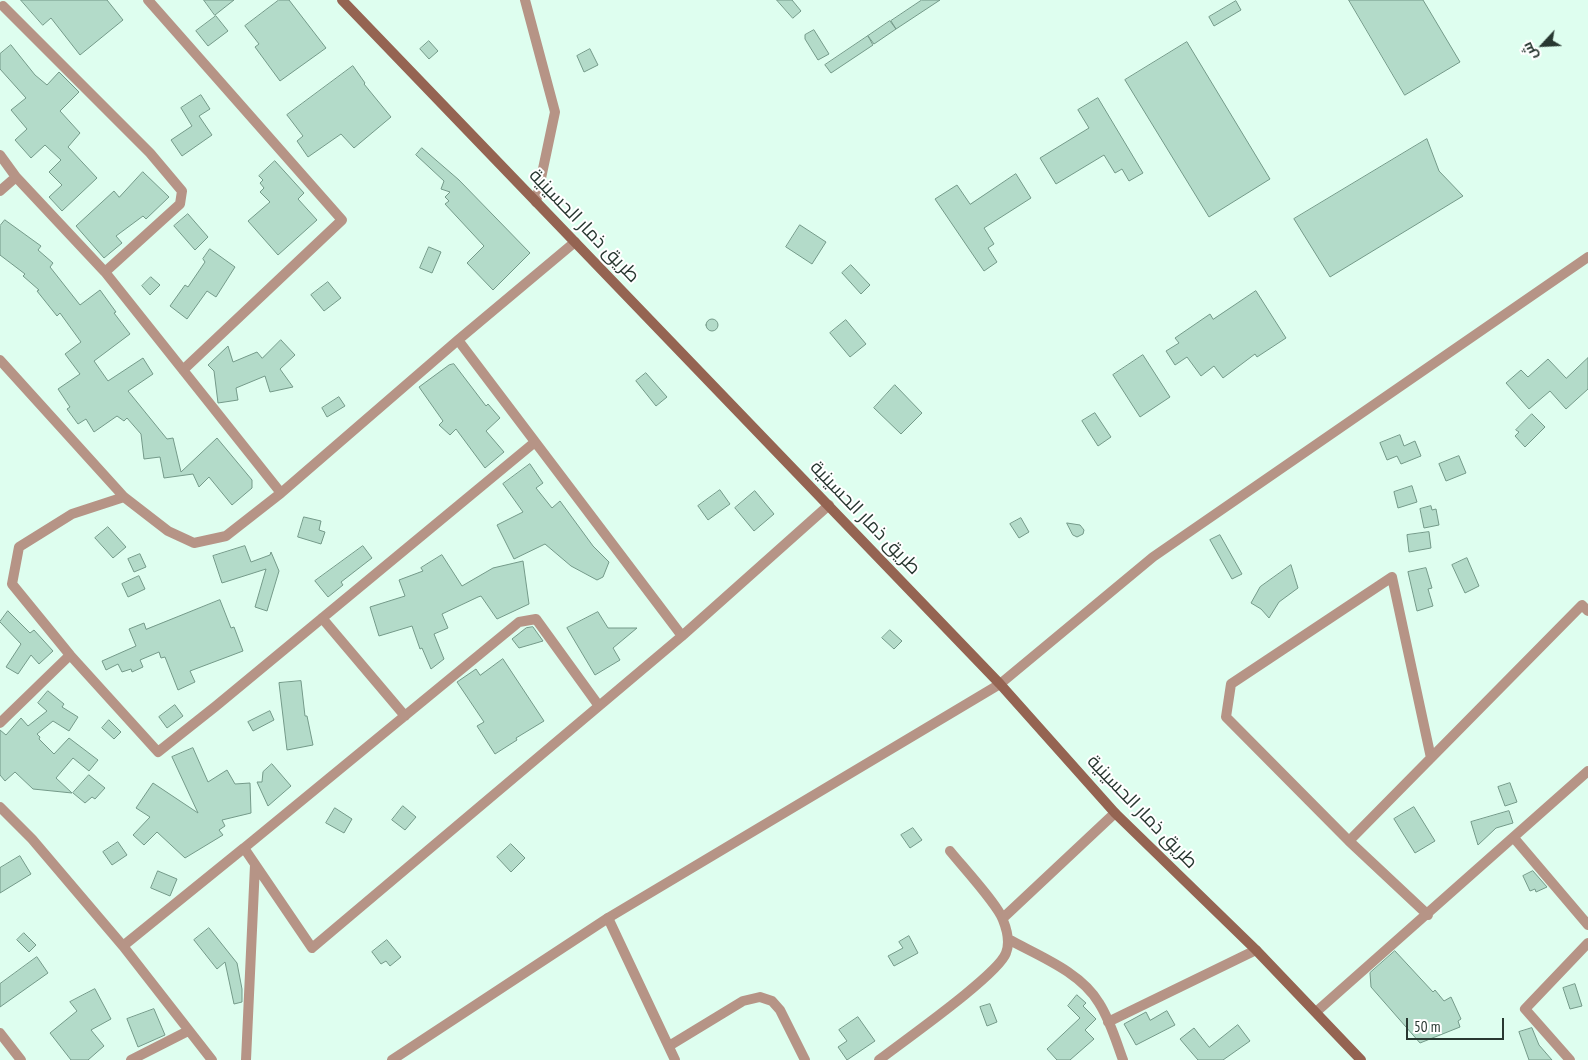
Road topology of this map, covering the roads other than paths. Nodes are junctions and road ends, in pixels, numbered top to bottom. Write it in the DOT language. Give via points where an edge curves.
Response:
graph roads {
  1 [pos="148,0"];
  2 [pos="342,0"];
  3 [pos="525,0"];
  4 [pos="4,5"];
  5 [pos="0,155"];
  6 [pos="16,177"];
  7 [pos="0,191"];
  8 [pos="536,202"];
  9 [pos="575,242"];
  10 [pos="1588,257"];
  11 [pos="106,272"];
  12 [pos="458,340"];
  13 [pos="0,360"];
  14 [pos="183,370"];
  15 [pos="535,442"];
  16 [pos="281,493"];
  17 [pos="124,497"];
  18 [pos="829,505"];
  19 [pos="1588,611"];
  20 [pos="322,618"];
  21 [pos="682,636"];
  22 [pos="70,656"];
  23 [pos="1000,684"];
  24 [pos="599,706"];
  25 [pos="405,716"];
  26 [pos="0,723"];
  27 [pos="1430,758"];
  28 [pos="1588,771"];
  29 [pos="0,807"];
  30 [pos="1115,814"];
  31 [pos="1514,838"];
  32 [pos="1349,841"];
  33 [pos="244,848"];
  34 [pos="950,851"];
  35 [pos="255,865"];
  36 [pos="1428,914"];
  37 [pos="608,918"];
  38 [pos="1003,918"];
  39 [pos="1588,925"];
  40 [pos="1008,939"];
  41 [pos="1588,943"];
  42 [pos="123,946"];
  43 [pos="1256,950"];
  44 [pos="1316,1012"];
  45 [pos="1108,1022"];
  46 [pos="188,1031"];
  47 [pos="0,1033"];
  48 [pos="669,1046"];
  49 [pos="21,1060"];
  50 [pos="132,1060"];
  51 [pos="212,1060"];
  52 [pos="246,1060"];
  53 [pos="392,1060"];
  54 [pos="675,1060"];
  55 [pos="805,1060"];
  56 [pos="879,1060"];
  57 [pos="1123,1060"];
  58 [pos="1361,1060"];
  59 [pos="1570,1060"];
  1 -- 14 [label="street" via="342,220"];
  2 -- 8 [label="main road, طريق ذمار الحسينية"];
  3 -- 8 [label="street" via="555,112"];
  4 -- 11 [label="street" via="150,153 182,191 180,204"];
  5 -- 6 [label="street"];
  6 -- 7 [label="street"];
  6 -- 11 [label="street"];
  8 -- 9 [label="main road, طريق ذمار الحسينية"];
  9 -- 12 [label="street"];
  9 -- 18 [label="main road, طريق ذمار الحسينية"];
  10 -- 23 [label="street" via="1153,557"];
  11 -- 14 [label="street"];
  12 -- 15 [label="street"];
  12 -- 16 [label="street"];
  13 -- 17 [label="street"];
  14 -- 16 [label="street"];
  15 -- 20 [label="street"];
  15 -- 21 [label="street"];
  16 -- 17 [label="street" via="226,536 194,543 168,531"];
  17 -- 22 [label="street" via="72,514 19,547 12,584"];
  18 -- 21 [label="street"];
  18 -- 23 [label="main road, طريق ذمار الحسينية"];
  19 -- 27 [label="street" via="1582,605"];
  20 -- 22 [label="street" via="158,752"];
  20 -- 25 [label="street"];
  21 -- 24 [label="street"];
  22 -- 26 [label="street"];
  23 -- 30 [label="main road, طريق ذمار الحسينية"];
  23 -- 37 [label="street"];
  24 -- 25 [label="street" via="536,619 519,622"];
  24 -- 35 [label="street" via="312,948"];
  25 -- 33 [label="street"];
  27 -- 32 [label="street"];
  27 -- 32 [label="street" via="1392,577 1231,684 1226,718"];
  28 -- 31 [label="street"];
  29 -- 42 [label="street" via="32,839"];
  30 -- 38 [label="street"];
  30 -- 43 [label="main road, طريق ذمار الحسينية"];
  31 -- 36 [label="street"];
  31 -- 39 [label="street"];
  32 -- 36 [label="street"];
  33 -- 35 [label="street"];
  33 -- 42 [label="street"];
  34 -- 38 [label="street"];
  35 -- 52 [label="street"];
  36 -- 44 [label="street"];
  37 -- 48 [label="street"];
  37 -- 53 [label="street"];
  38 -- 40 [label="street"];
  40 -- 45 [label="street" via="1082,982 1100,1004"];
  40 -- 56 [label="street" via="1007,952 1000,963"];
  41 -- 59 [label="street" via="1525,1009"];
  42 -- 46 [label="street"];
  43 -- 44 [label="main road, طريق ذمار الحسينية"];
  43 -- 45 [label="street"];
  44 -- 58 [label="main road, طريق ذمار الحسينية"];
  45 -- 57 [label="street"];
  46 -- 50 [label="street"];
  46 -- 51 [label="street"];
  47 -- 49 [label="street"];
  48 -- 54 [label="street"];
  48 -- 55 [label="street" via="743,1001 760,997 772,1001 780,1010"];
}
